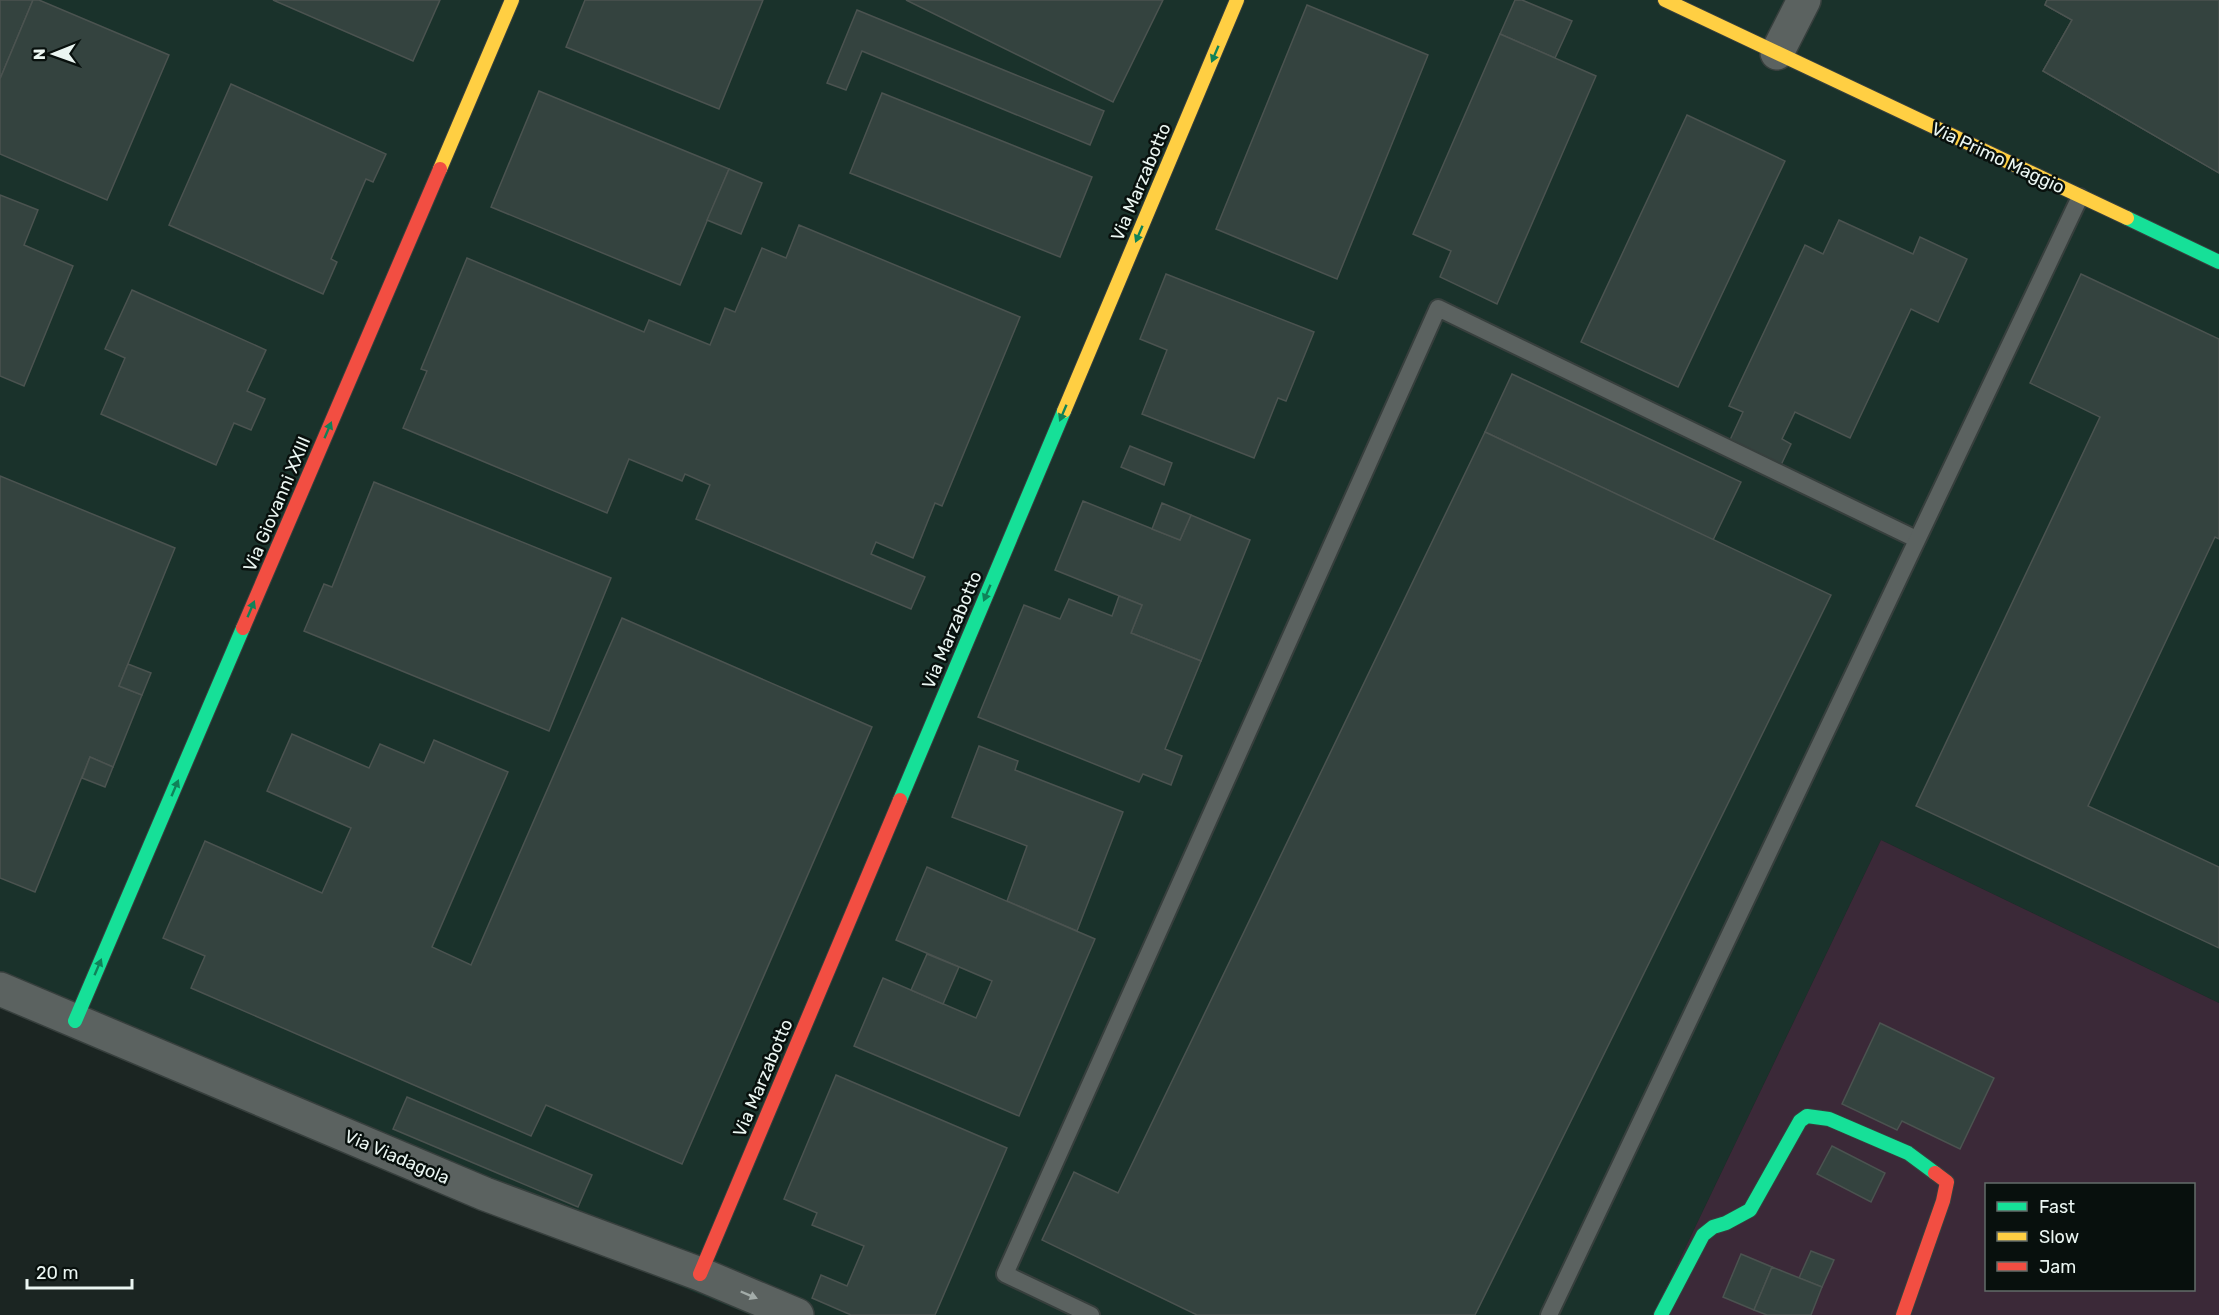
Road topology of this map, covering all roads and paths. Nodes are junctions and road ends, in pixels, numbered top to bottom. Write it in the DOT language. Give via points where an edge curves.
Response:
graph roads {
  1 [pos="512,0"];
  2 [pos="1237,0"];
  3 [pos="1665,0"];
  4 [pos="1804,0"];
  5 [pos="1777,53"];
  6 [pos="2080,196"];
  7 [pos="2219,262"];
  8 [pos="1916,539"];
  9 [pos="0,989"];
  10 [pos="75,1021"];
  11 [pos="700,1274"];
  12 [pos="797,1315"];
  13 [pos="1091,1315"];
  14 [pos="1549,1315"];
  15 [pos="1661,1315"];
  16 [pos="1904,1315"];
  10 -- 1 [label="street, Via Giovanni XXIII, one-way"];
  2 -- 11 [label="street, Via Marzabotto, one-way"];
  3 -- 5 [label="street, Via Primo Maggio"];
  4 -- 5 [label="street"];
  5 -- 6 [label="street, Via Primo Maggio"];
  6 -- 7 [label="street, Via Primo Maggio"];
  6 -- 8 [label="lane"];
  8 -- 13 [label="lane" via="1438,308 1005,1274"];
  8 -- 14 [label="lane"];
  9 -- 10 [label="street, Via Viadagola"];
  10 -- 11 [label="street, Via Viadagola" via="485,1194"];
  11 -- 12 [label="street, Via Viadagola, one-way"];
  15 -- 16 [label="street" via="1703,1235 1750,1210 1800,1121 1814,1116 1908,1153 1947,1182"];
}
